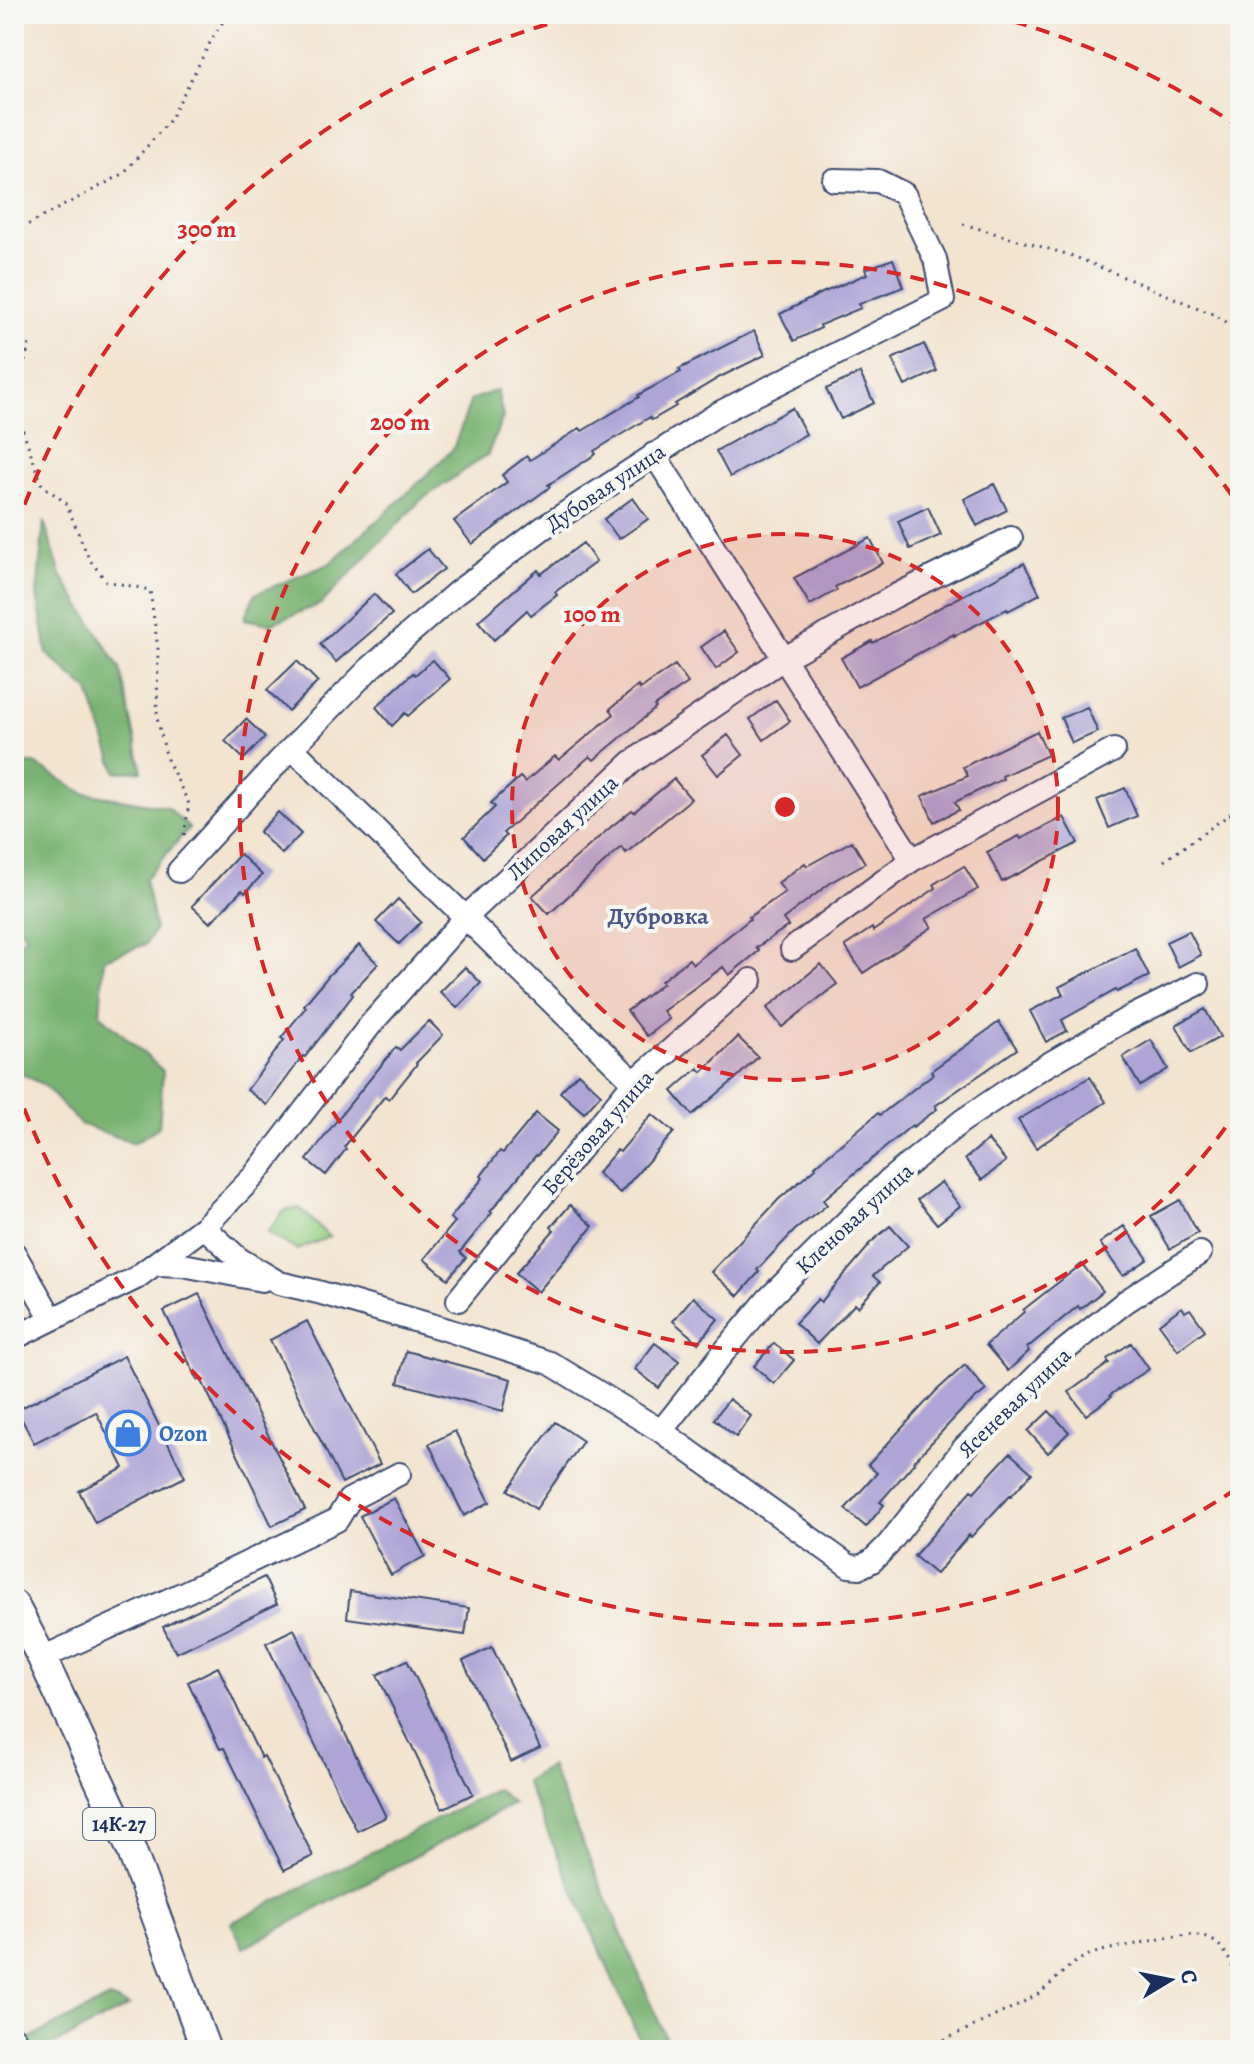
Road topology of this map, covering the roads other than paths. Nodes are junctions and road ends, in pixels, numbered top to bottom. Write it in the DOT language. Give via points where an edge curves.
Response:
graph roads {
  1 [pos="834,180"];
  2 [pos="654,454"];
  3 [pos="1011,538"];
  4 [pos="783,659"];
  5 [pos="292,748"];
  6 [pos="1114,750"];
  7 [pos="912,860"];
  8 [pos="179,871"];
  9 [pos="465,918"];
  10 [pos="792,949"];
  11 [pos="751,980"];
  12 [pos="1198,984"];
  13 [pos="634,1082"];
  14 [pos="204,1227"];
  15 [pos="14,1253"];
  16 [pos="1200,1253"];
  17 [pos="157,1264"];
  18 [pos="279,1283"];
  19 [pos="458,1300"];
  20 [pos="52,1319"];
  21 [pos="14,1338"];
  22 [pos="661,1431"];
  23 [pos="399,1474"];
  24 [pos="14,1605"];
  25 [pos="42,1658"];
  26 [pos="14,2038"];
  27 [pos="20,2050"];
  28 [pos="206,2050"];
  1 -- 2 [label="street, Дубовая улица" via="878,181 904,194 935,259 943,300 719,413"];
  2 -- 4 [label="street"];
  2 -- 5 [label="street, Дубовая улица" via="456,593 369,669"];
  3 -- 4 [label="street, Липовая улица"];
  4 -- 7 [label="street"];
  4 -- 9 [label="street, Липовая улица" via="632,762"];
  5 -- 8 [label="street, Дубовая улица"];
  5 -- 9 [label="street"];
  6 -- 7 [label="street"];
  7 -- 10 [label="street"];
  9 -- 13 [label="street"];
  9 -- 14 [label="street, Липовая улица" via="371,1024 254,1176"];
  11 -- 13 [label="street, Берёзовая улица"];
  12 -- 22 [label="street, Кленовая улица" via="1035,1072 962,1121 889,1180 768,1299"];
  13 -- 19 [label="street, Берёзовая улица"];
  14 -- 17 [label="street, Липовая улица"];
  14 -- 18 [label="street" via="239,1259"];
  15 -- 20 [label="street"];
  16 -- 22 [label="street, Ясеневая улица" via="1125,1302 1054,1359 964,1448 888,1545 860,1567 849,1566"];
  17 -- 18 [label="street"];
  17 -- 20 [label="street, Липовая улица"];
  18 -- 22 [label="street" via="550,1363"];
  20 -- 21 [label="street, Липовая улица"];
  23 -- 25 [label="street" via="349,1500 337,1520"];
  24 -- 25 [label="main road, 14К-27"];
  25 -- 28 [label="main road, 14К-27" via="131,1849"];
  26 -- 27 [label="street"];
}
